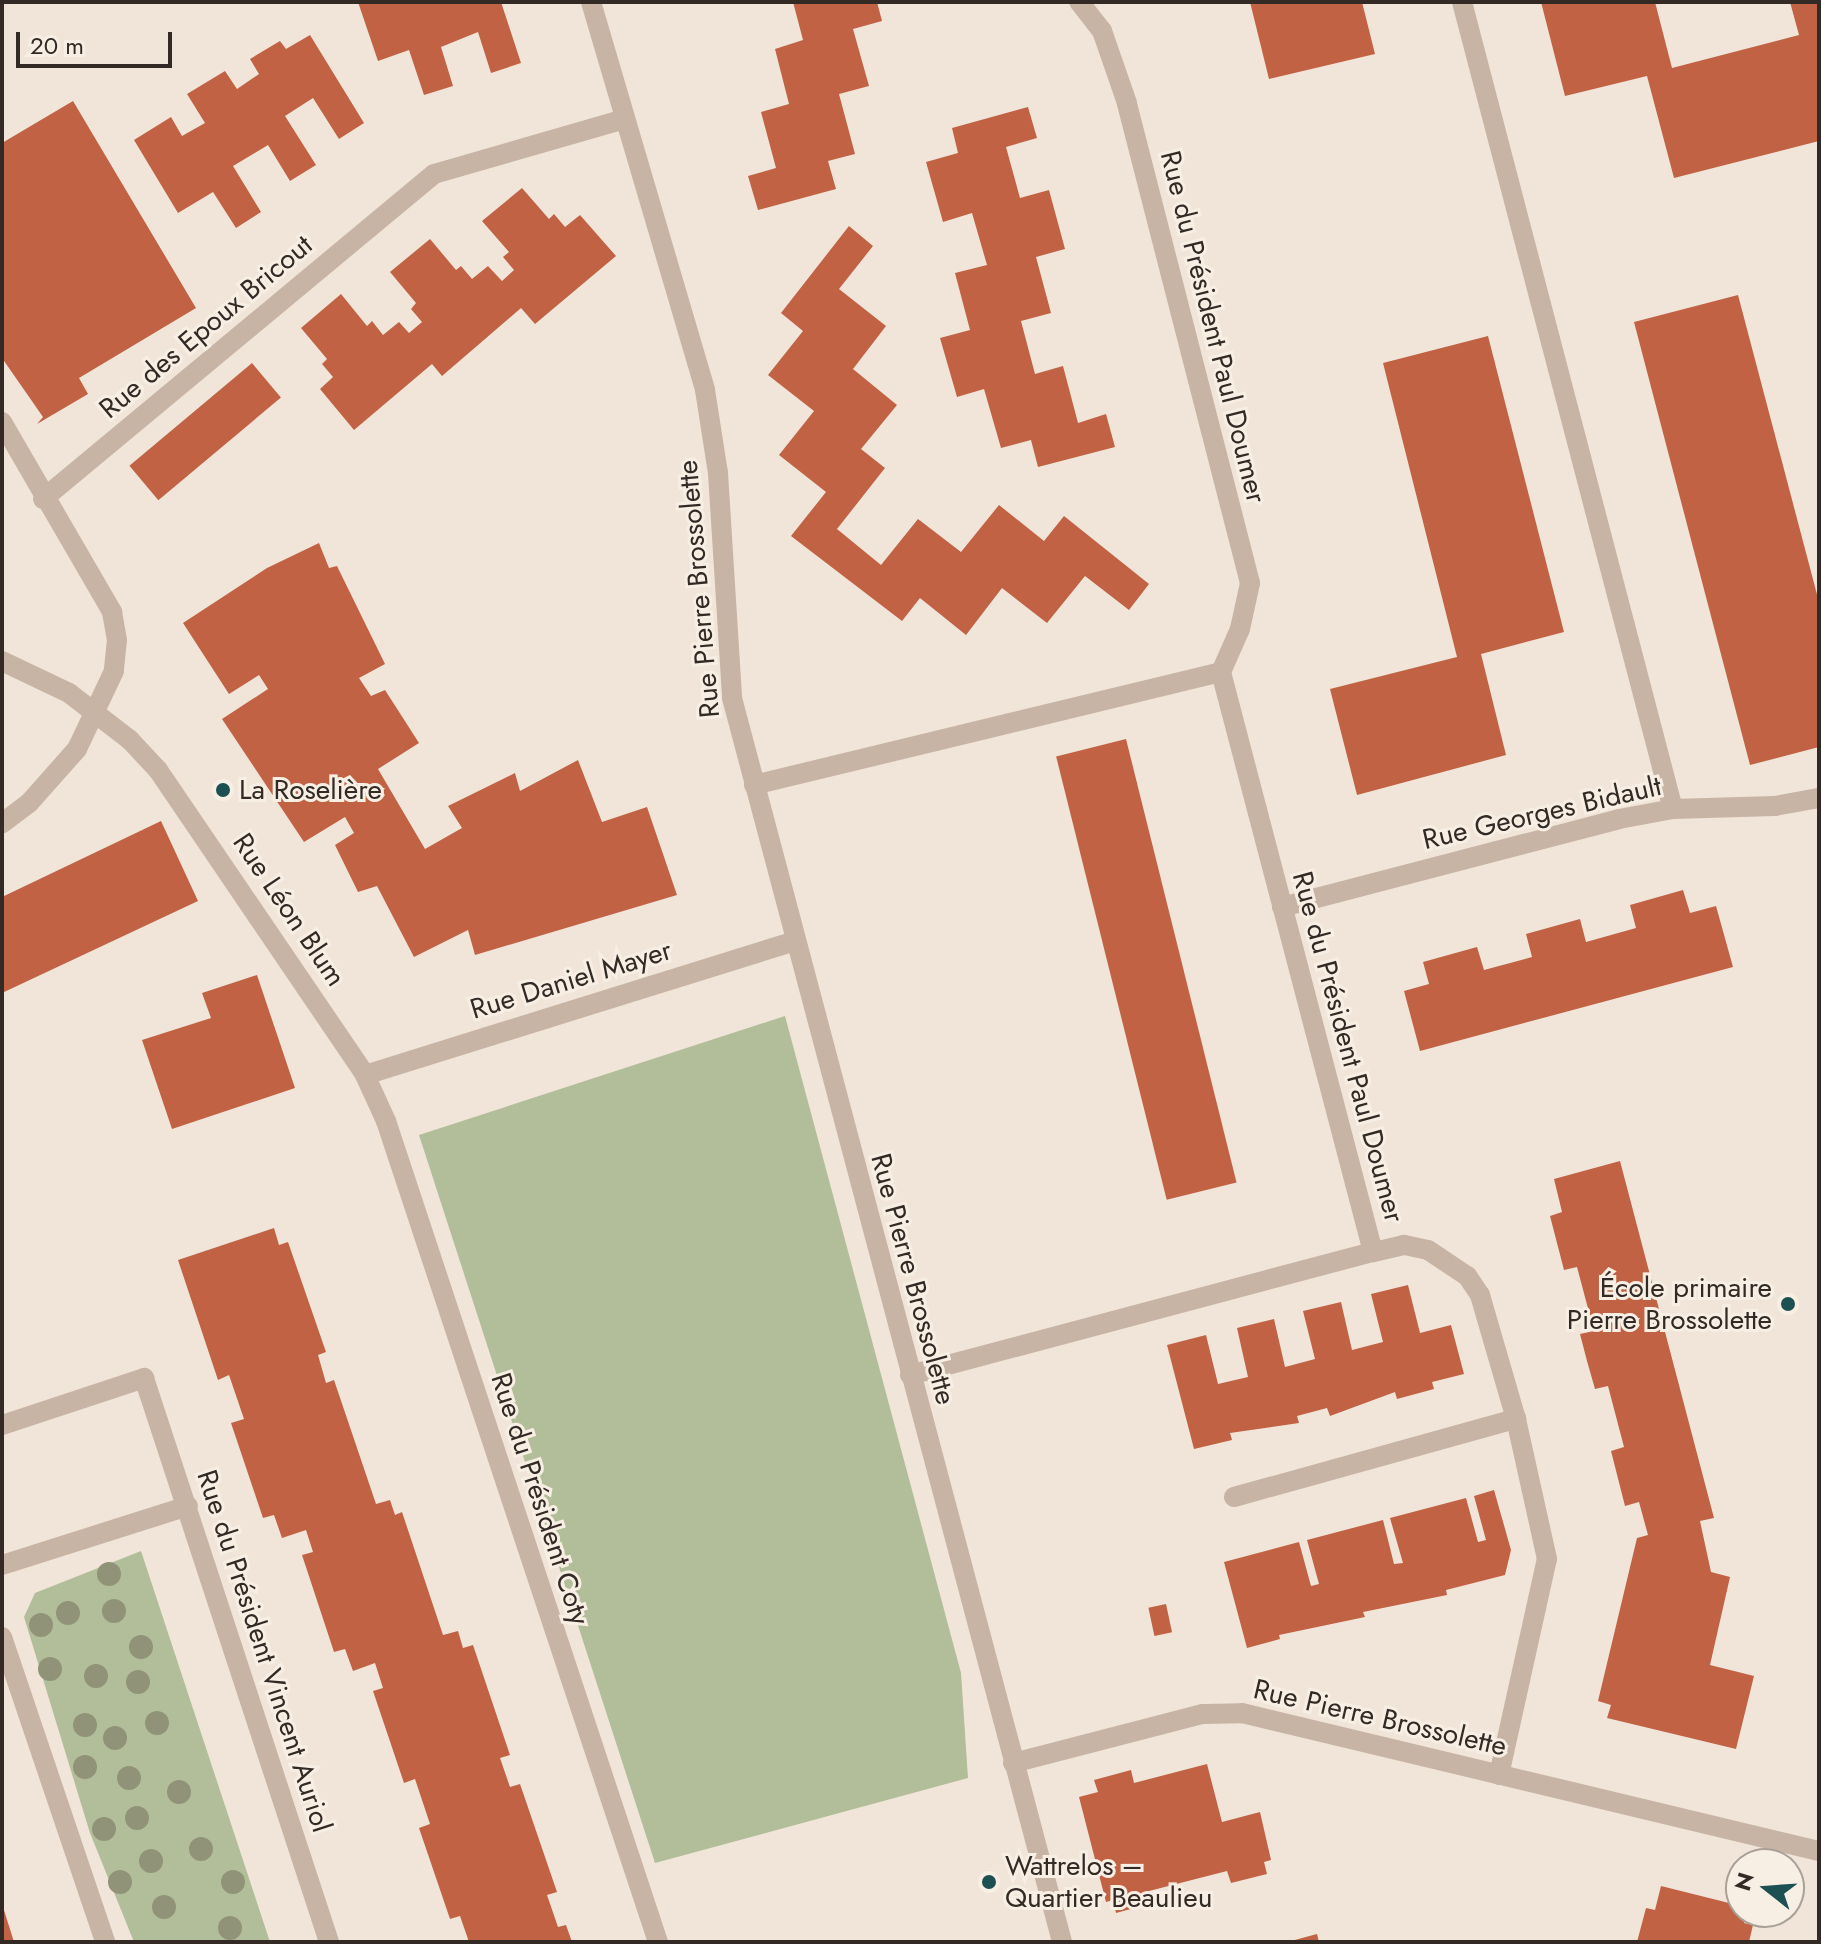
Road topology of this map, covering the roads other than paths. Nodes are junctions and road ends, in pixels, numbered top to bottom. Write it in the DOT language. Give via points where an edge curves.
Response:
graph roads {
  1 [pos="591,2"];
  2 [pos="1079,2"];
  3 [pos="1462,2"];
  4 [pos="624,119"];
  5 [pos="2,422"];
  6 [pos="43,499"];
  7 [pos="2,661"];
  8 [pos="1221,672"];
  9 [pos="98,713"];
  10 [pos="754,785"];
  11 [pos="1819,798"];
  12 [pos="1673,809"];
  13 [pos="2,823"];
  14 [pos="1282,907"];
  15 [pos="794,941"];
  16 [pos="365,1075"];
  17 [pos="1373,1252"];
  18 [pos="910,1375"];
  19 [pos="1516,1419"];
  20 [pos="2,1425"];
  21 [pos="1234,1497"];
  22 [pos="188,1506"];
  23 [pos="2,1565"];
  24 [pos="2,1637"];
  25 [pos="1013,1763"];
  26 [pos="1499,1775"];
  27 [pos="1819,1851"];
  28 [pos="105,1942"];
  29 [pos="329,1942"];
  30 [pos="658,1942"];
  31 [pos="1062,1942"];
  1 -- 4 [label="street, Rue Pierre Brossolette"];
  2 -- 8 [label="street, Rue du Président Paul Doumer" via="1102,31 1127,103 1250,583 1240,629"];
  3 -- 12 [label="street"];
  4 -- 6 [label="street, Rue des Epoux Bricout" via="434,174"];
  4 -- 10 [label="street, Rue Pierre Brossolette" via="705,390 718,473 732,698"];
  5 -- 6 [label="street"];
  6 -- 9 [label="street" via="112,612 117,640 114,671"];
  7 -- 9 [label="street, Rue Léon Blum" via="40,675"];
  8 -- 10 [label="street"];
  8 -- 14 [label="street, Rue du Président Paul Doumer"];
  9 -- 13 [label="street" via="55,778"];
  9 -- 16 [label="street, Rue Léon Blum" via="158,770"];
  10 -- 15 [label="street, Rue Pierre Brossolette"];
  11 -- 12 [label="street, Rue Georges Bidault" via="1775,806"];
  12 -- 14 [label="street, Rue Georges Bidault"];
  14 -- 17 [label="street, Rue du Président Paul Doumer"];
  15 -- 16 [label="street, Rue Daniel Mayer"];
  15 -- 18 [label="street, Rue Pierre Brossolette"];
  16 -- 30 [label="street, Rue du Président Coty" via="386,1121"];
  17 -- 18 [label="street, Rue du Président Paul Doumer"];
  17 -- 19 [label="street" via="1404,1245 1428,1250 1467,1276 1480,1295"];
  18 -- 25 [label="street, Rue Pierre Brossolette"];
  19 -- 21 [label="street"];
  19 -- 26 [label="street" via="1547,1559"];
  20 -- 22 [label="street, Rue du Président Vincent Auriol" via="144,1378"];
  22 -- 23 [label="street"];
  22 -- 29 [label="street, Rue du Président Vincent Auriol"];
  24 -- 28 [label="street"];
  25 -- 26 [label="street, Rue Pierre Brossolette" via="1228,1712"];
  25 -- 31 [label="street"];
  26 -- 27 [label="street, Rue Pierre Brossolette"];
}
